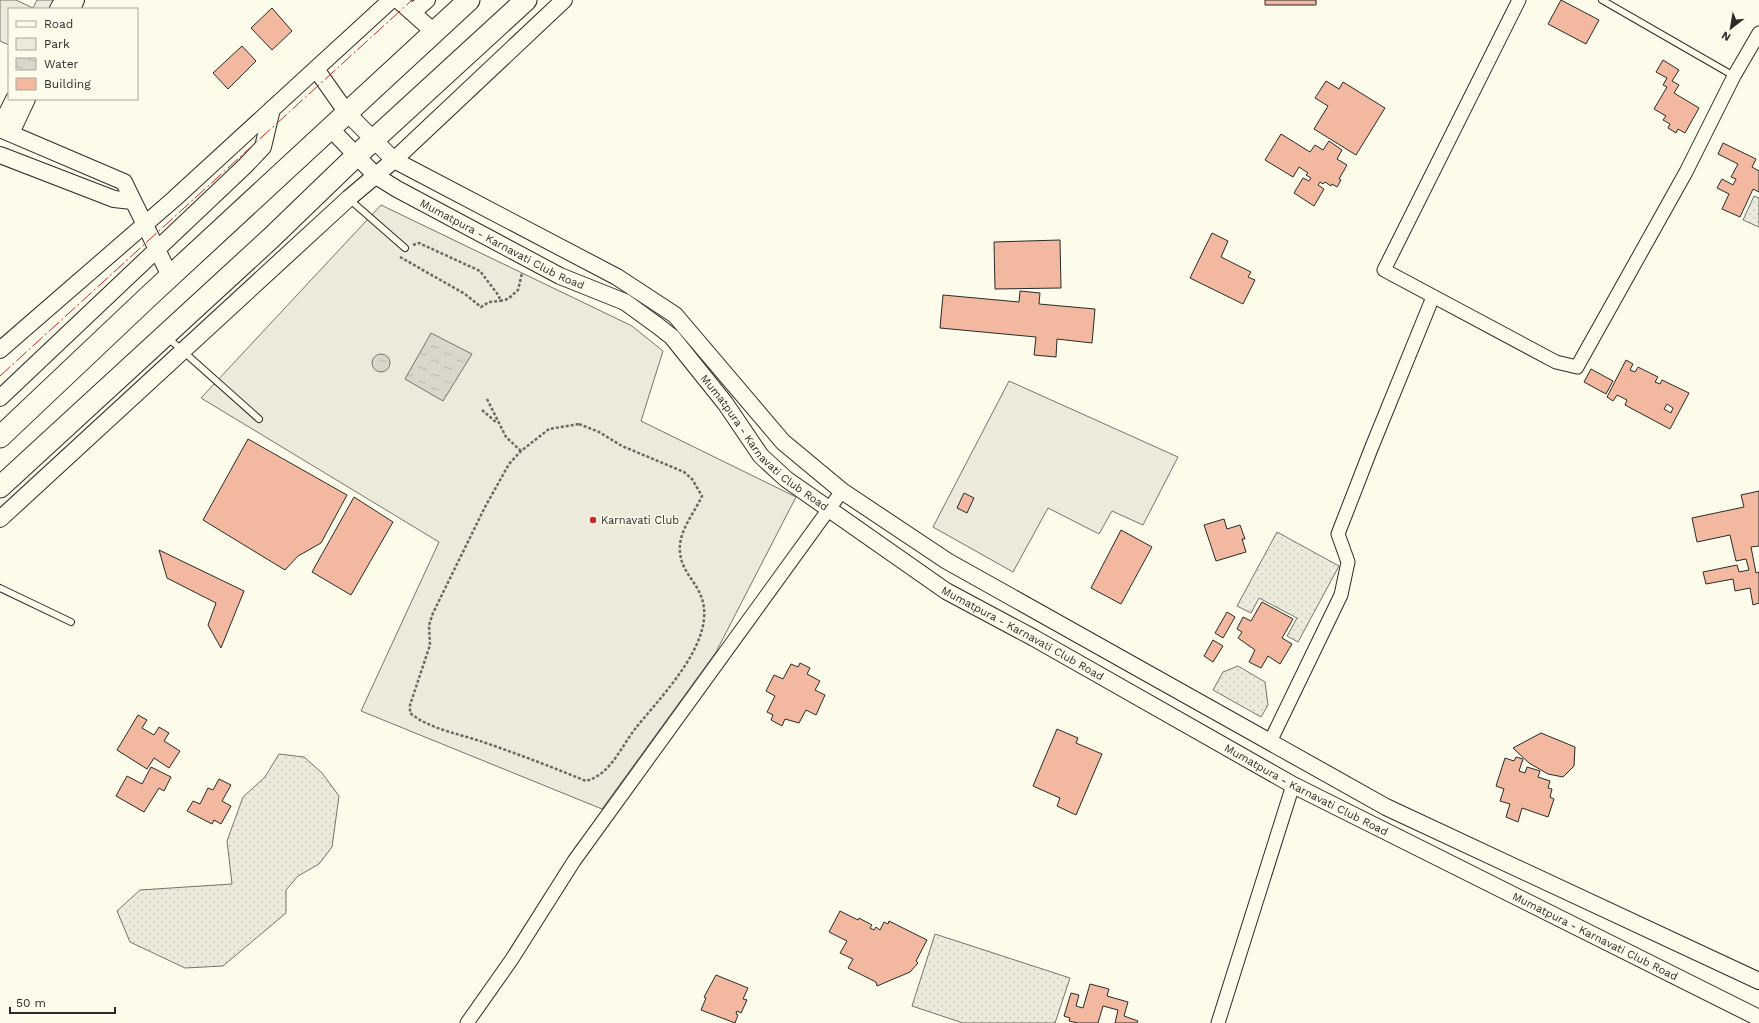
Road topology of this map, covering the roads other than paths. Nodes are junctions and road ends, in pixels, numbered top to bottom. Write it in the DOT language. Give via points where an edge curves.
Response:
graph roads {
  1 [pos="391,0"];
  2 [pos="398,0"];
  3 [pos="427,0"];
  4 [pos="469,0"];
  5 [pos="526,0"];
  6 [pos="564,0"];
  7 [pos="1519,0"];
  8 [pos="1602,0"];
  9 [pos="413,12"];
  10 [pos="434,32"];
  11 [pos="1759,33"];
  12 [pos="316,69"];
  13 [pos="1734,76"];
  14 [pos="14,100"];
  15 [pos="26,100"];
  16 [pos="272,109"];
  17 [pos="347,113"];
  18 [pos="330,128"];
  19 [pos="4,130"];
  20 [pos="373,142"];
  21 [pos="0,155"];
  22 [pos="356,156"];
  23 [pos="394,160"];
  24 [pos="376,176"];
  25 [pos="349,198"];
  26 [pos="132,201"];
  27 [pos="144,225"];
  28 [pos="157,248"];
  29 [pos="405,248"];
  30 [pos="170,276"];
  31 [pos="1434,297"];
  32 [pos="164,335"];
  33 [pos="0,350"];
  34 [pos="182,351"];
  35 [pos="0,398"];
  36 [pos="259,419"];
  37 [pos="0,437"];
  38 [pos="0,486"];
  39 [pos="842,491"];
  40 [pos="829,509"];
  41 [pos="0,519"];
  42 [pos="0,588"];
  43 [pos="71,622"];
  44 [pos="1270,742"];
  45 [pos="1293,785"];
  46 [pos="1759,981"];
  47 [pos="1759,1018"];
  48 [pos="467,1023"];
  49 [pos="1218,1023"];
  1 -- 12 [label="street"];
  2 -- 9 [label="street"];
  3 -- 9 [label="street"];
  4 -- 10 [label="highway"];
  5 -- 20 [label="highway"];
  6 -- 23 [label="street"];
  7 -- 31 [label="street" via="1384,270"];
  8 -- 13 [label="lane"];
  9 -- 10 [label="street"];
  10 -- 17 [label="highway"];
  11 -- 13 [label="street"];
  12 -- 16 [label="street"];
  12 -- 17 [label="street, Mumatpura - Karnavati Club Road"];
  13 -- 31 [label="street" via="1686,172 1577,367 1556,362"];
  14 -- 19 [label="street"];
  15 -- 19 [label="street"];
  16 -- 27 [label="street"];
  16 -- 28 [label="street" via="263,147"];
  17 -- 18 [label="highway"];
  17 -- 20 [label="street, Mumatpura - Karnavati Club Road"];
  18 -- 22 [label="street, Mumatpura - Karnavati Club Road"];
  18 -- 30 [label="highway"];
  19 -- 26 [label="street" via="124,182"];
  20 -- 22 [label="highway"];
  20 -- 23 [label="street, Mumatpura - Karnavati Club Road"];
  21 -- 26 [label="street" via="114,199"];
  22 -- 24 [label="street, Mumatpura - Karnavati Club Road"];
  22 -- 32 [label="highway" via="271,238"];
  23 -- 24 [label="street"];
  23 -- 39 [label="street, Mumatpura - Karnavati Club Road" via="617,277 675,315 783,442"];
  24 -- 25 [label="street"];
  24 -- 40 [label="street, Mumatpura - Karnavati Club Road" via="423,204 560,276 625,302 658,326 672,338 725,403 761,456 786,479"];
  25 -- 29 [label="lane"];
  25 -- 34 [label="street"];
  26 -- 27 [label="street"];
  27 -- 28 [label="street"];
  27 -- 33 [label="street"];
  28 -- 30 [label="street"];
  28 -- 35 [label="street"];
  30 -- 37 [label="highway"];
  31 -- 44 [label="street" via="1338,534 1348,562 1341,595"];
  32 -- 34 [label="lane"];
  32 -- 38 [label="highway"];
  34 -- 36 [label="lane"];
  34 -- 41 [label="street"];
  39 -- 40 [label="street"];
  39 -- 44 [label="street, Mumatpura - Karnavati Club Road" via="947,561"];
  40 -- 45 [label="street, Mumatpura - Karnavati Club Road" via="946,591"];
  40 -- 48 [label="street" via="574,861 512,959"];
  42 -- 43 [label="lane"];
  44 -- 46 [label="street, Mumatpura - Karnavati Club Road" via="1386,807"];
  45 -- 47 [label="street, Mumatpura - Karnavati Club Road"];
  45 -- 49 [label="street"];
}
